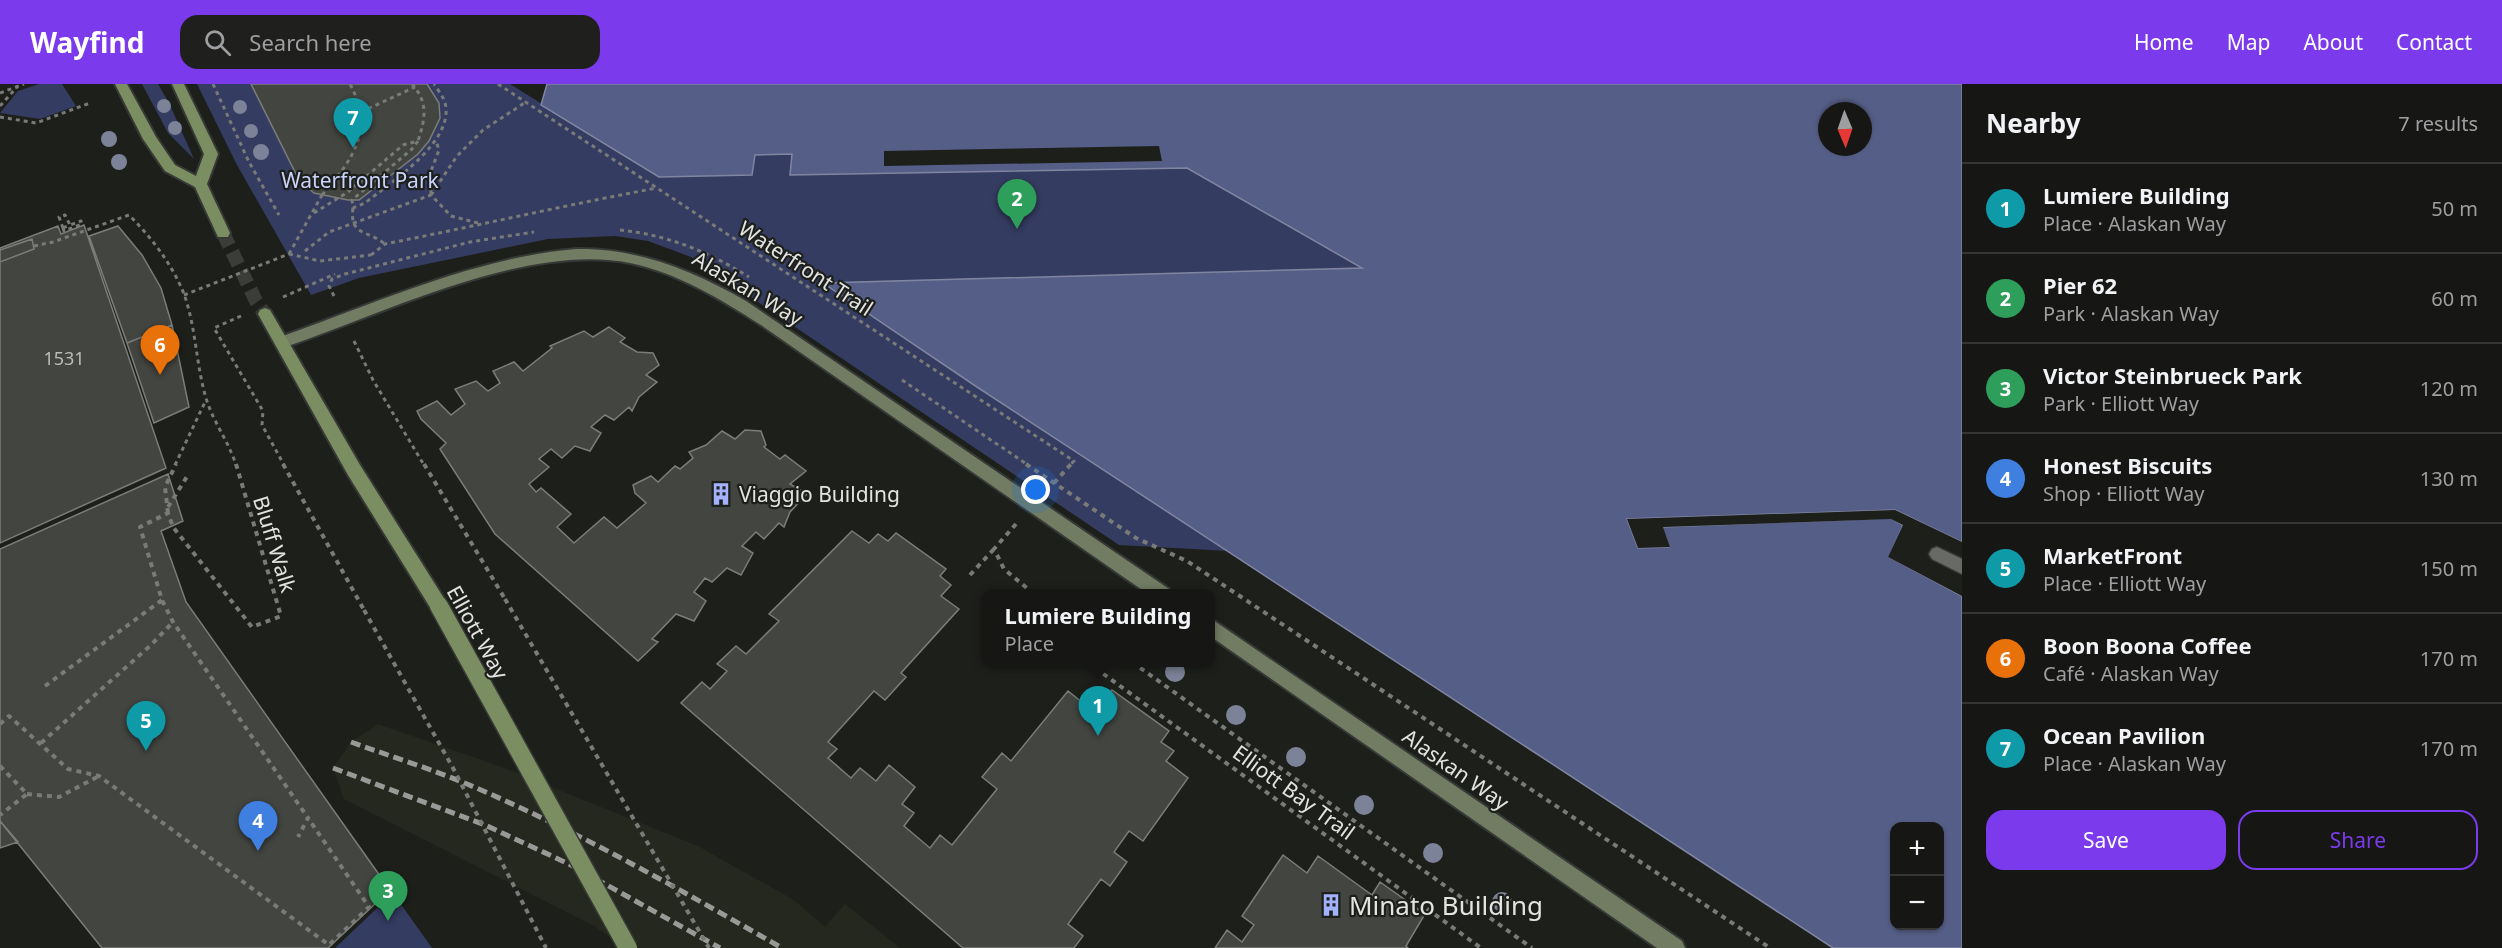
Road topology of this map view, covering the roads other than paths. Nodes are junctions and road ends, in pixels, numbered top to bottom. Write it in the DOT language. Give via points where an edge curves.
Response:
graph roads {
  1 [pos="121,84"];
  2 [pos="178,84"];
  3 [pos="200,184"];
  4 [pos="223,233"];
  5 [pos="265,314"];
  6 [pos="282,342"];
  7 [pos="1937,554"];
  8 [pos="1962,567"];
  9 [pos="1156,589"];
  10 [pos="1215,629"];
  11 [pos="628,948"];
  12 [pos="1676,948"];
  1 -- 3 [label="main road" via="170,168"];
  2 -- 3 [label="main road" via="211,154"];
  3 -- 4 [label="main road"];
  5 -- 6 [label="main road"];
  6 -- 9 [label="main road, Alaskan Way" via="471,275 525,261 597,254 650,262 703,283 776,328"];
  6 -- 11 [label="main road, Elliott Way, bridge" via="354,470 439,606"];
  7 -- 8 [label="lane"];
  10 -- 12 [label="main road, Alaskan Way"];
}
